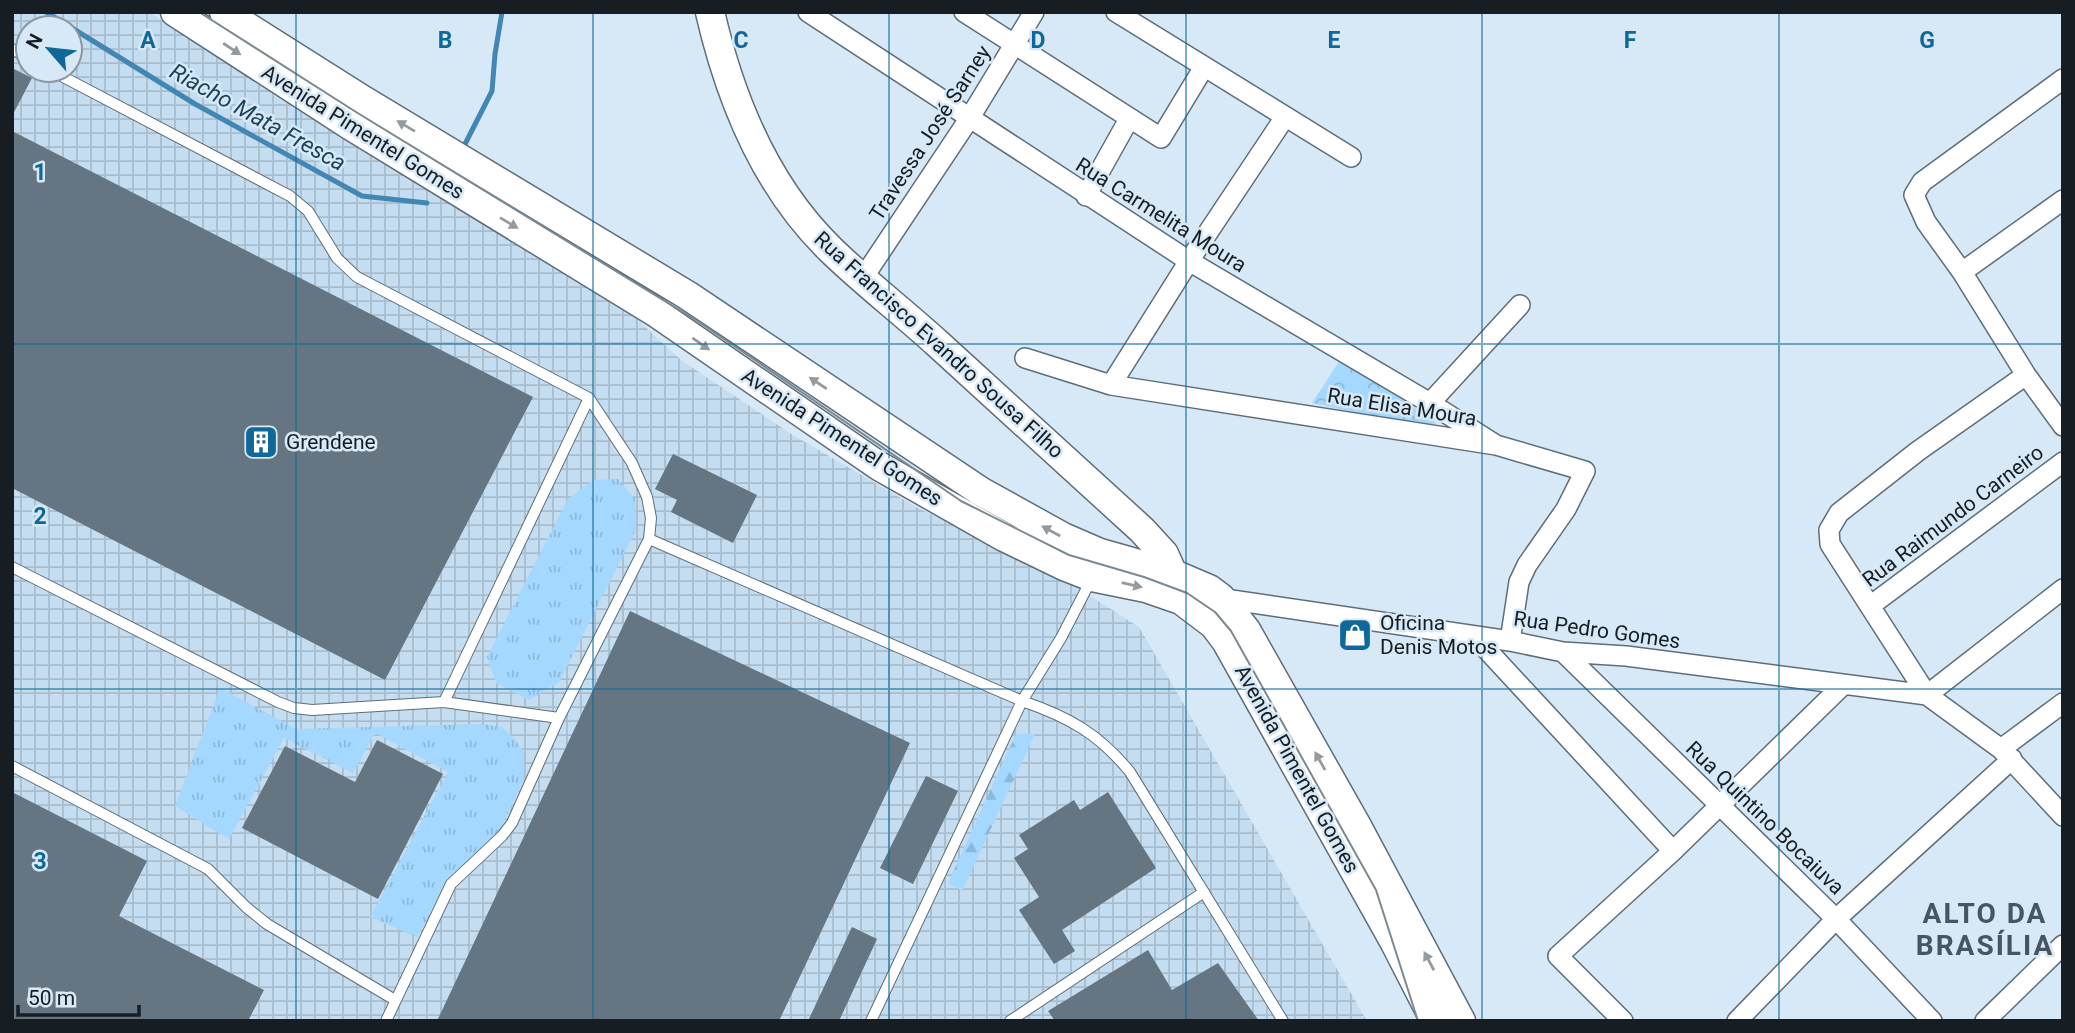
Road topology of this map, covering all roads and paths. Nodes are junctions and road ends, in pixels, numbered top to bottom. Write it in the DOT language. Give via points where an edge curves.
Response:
graph roads {
  1 [pos="174,12"];
  2 [pos="224,12"];
  3 [pos="710,12"];
  4 [pos="808,12"];
  5 [pos="964,12"];
  6 [pos="1034,12"];
  7 [pos="1116,12"];
  8 [pos="1014,45"];
  9 [pos="1204,67"];
  10 [pos="2063,79"];
  11 [pos="77,84"];
  12 [pos="1285,117"];
  13 [pos="969,119"];
  14 [pos="1129,119"];
  15 [pos="1351,157"];
  16 [pos="1086,196"];
  17 [pos="2063,200"];
  18 [pos="1189,261"];
  19 [pos="1962,272"];
  20 [pos="863,278"];
  21 [pos="1520,305"];
  22 [pos="1025,358"];
  23 [pos="2026,375"];
  24 [pos="1111,384"];
  25 [pos="589,398"];
  26 [pos="1430,403"];
  27 [pos="857,409"];
  28 [pos="2063,426"];
  29 [pos="838,439"];
  30 [pos="1496,445"];
  31 [pos="2063,462"];
  32 [pos="649,539"];
  33 [pos="1096,565"];
  34 [pos="12,567"];
  35 [pos="2063,589"];
  36 [pos="1182,593"];
  37 [pos="1221,598"];
  38 [pos="1870,606"];
  39 [pos="1475,637"];
  40 [pos="1510,641"];
  41 [pos="1563,652"];
  42 [pos="1842,686"];
  43 [pos="1927,695"];
  44 [pos="1022,701"];
  45 [pos="444,702"];
  46 [pos="2063,703"];
  47 [pos="559,718"];
  48 [pos="2007,754"];
  49 [pos="12,766"];
  50 [pos="1720,805"];
  51 [pos="2063,816"];
  52 [pos="1673,851"];
  53 [pos="1204,892"];
  54 [pos="1836,919"];
  55 [pos="2063,945"];
  56 [pos="395,1000"];
  57 [pos="386,1021"];
  58 [pos="871,1021"];
  59 [pos="1010,1021"];
  60 [pos="1283,1021"];
  61 [pos="1435,1021"];
  62 [pos="1461,1021"];
  63 [pos="1623,1021"];
  64 [pos="1737,1021"];
  65 [pos="1932,1021"];
  66 [pos="1984,1021"];
  1 -- 29 [label="main road, Avenida Pimentel Gomes, one-way" via="655,312"];
  27 -- 2 [label="main road, Avenida Pimentel Gomes, one-way" via="687,295"];
  3 -- 20 [label="main road, Rua Francisco Evandro Sousa Filho" via="734,96 771,174 806,223"];
  4 -- 13 [label="street, Rua Carmelita Moura"];
  5 -- 8 [label="street"];
  6 -- 8 [label="street, Travessa José Sarney"];
  7 -- 9 [label="street"];
  8 -- 13 [label="street, Travessa José Sarney"];
  8 -- 14 [label="street"];
  9 -- 12 [label="street"];
  9 -- 14 [label="street" via="1161,138"];
  10 -- 19 [label="street" via="1922,182 1914,195 1926,222"];
  11 -- 25 [label="lane" via="290,196 308,211 337,258 357,277"];
  12 -- 15 [label="street"];
  12 -- 18 [label="street"];
  13 -- 16 [label="street, Rua Carmelita Moura"];
  13 -- 20 [label="street, Travessa José Sarney"];
  14 -- 16 [label="street"];
  16 -- 18 [label="street, Rua Carmelita Moura"];
  17 -- 19 [label="street"];
  18 -- 24 [label="street"];
  18 -- 26 [label="street, Rua Carmelita Moura"];
  19 -- 23 [label="street"];
  20 -- 36 [label="main road, Rua Francisco Evandro Sousa Filho" via="1142,530 1164,554"];
  21 -- 26 [label="street"];
  22 -- 24 [label="street, Rua Elisa Moura"];
  23 -- 28 [label="street"];
  23 -- 38 [label="street" via="1839,513 1829,530 1830,544"];
  24 -- 30 [label="street, Rua Elisa Moura"];
  25 -- 32 [label="lane" via="632,463 647,497"];
  25 -- 45 [label="lane"];
  26 -- 30 [label="street, Rua Carmelita Moura"];
  27 -- 29 [label="main road"];
  33 -- 27 [label="main road, Avenida Pimentel Gomes, one-way" via="1063,537 980,491"];
  29 -- 33 [label="main road, Avenida Pimentel Gomes" via="1004,537"];
  30 -- 40 [label="street, Rua Elisa Moura" via="1586,471 1519,582"];
  31 -- 38 [label="street, Rua Raimundo Carneiro"];
  32 -- 44 [label="lane"];
  32 -- 47 [label="lane"];
  33 -- 36 [label="main road, Avenida Pimentel Gomes"];
  33 -- 44 [label="lane" via="1061,638"];
  34 -- 45 [label="lane" via="294,708"];
  35 -- 43 [label="street"];
  36 -- 37 [label="main road, Avenida Pimentel Gomes" via="1209,589"];
  36 -- 61 [label="main road, Avenida Pimentel Gomes" via="1226,641"];
  37 -- 39 [label="street, Rua Pedro Gomes"];
  62 -- 37 [label="main road, Avenida Pimentel Gomes, one-way" via="1246,630"];
  38 -- 43 [label="street"];
  39 -- 40 [label="street, Rua Pedro Gomes"];
  39 -- 52 [label="street"];
  40 -- 41 [label="street, Rua Pedro Gomes"];
  41 -- 42 [label="street, Rua Pedro Gomes" via="1626,656"];
  41 -- 50 [label="street, Rua Quintino Bocaiuva"];
  42 -- 43 [label="street, Rua Pedro Gomes"];
  42 -- 50 [label="street"];
  43 -- 48 [label="street"];
  44 -- 53 [label="lane" via="1084,728 1117,756"];
  44 -- 58 [label="lane"];
  45 -- 47 [label="lane"];
  46 -- 48 [label="street"];
  47 -- 56 [label="lane" via="512,823 451,884"];
  48 -- 51 [label="street"];
  48 -- 54 [label="street"];
  49 -- 56 [label="lane" via="208,869 267,924"];
  50 -- 52 [label="street"];
  50 -- 54 [label="street, Rua Quintino Bocaiuva"];
  52 -- 63 [label="street" via="1558,956"];
  53 -- 59 [label="lane"];
  53 -- 60 [label="lane"];
  54 -- 64 [label="street"];
  54 -- 65 [label="street, Rua Quintino Bocaiuva"];
  55 -- 66 [label="street"];
  56 -- 57 [label="lane"];
}
